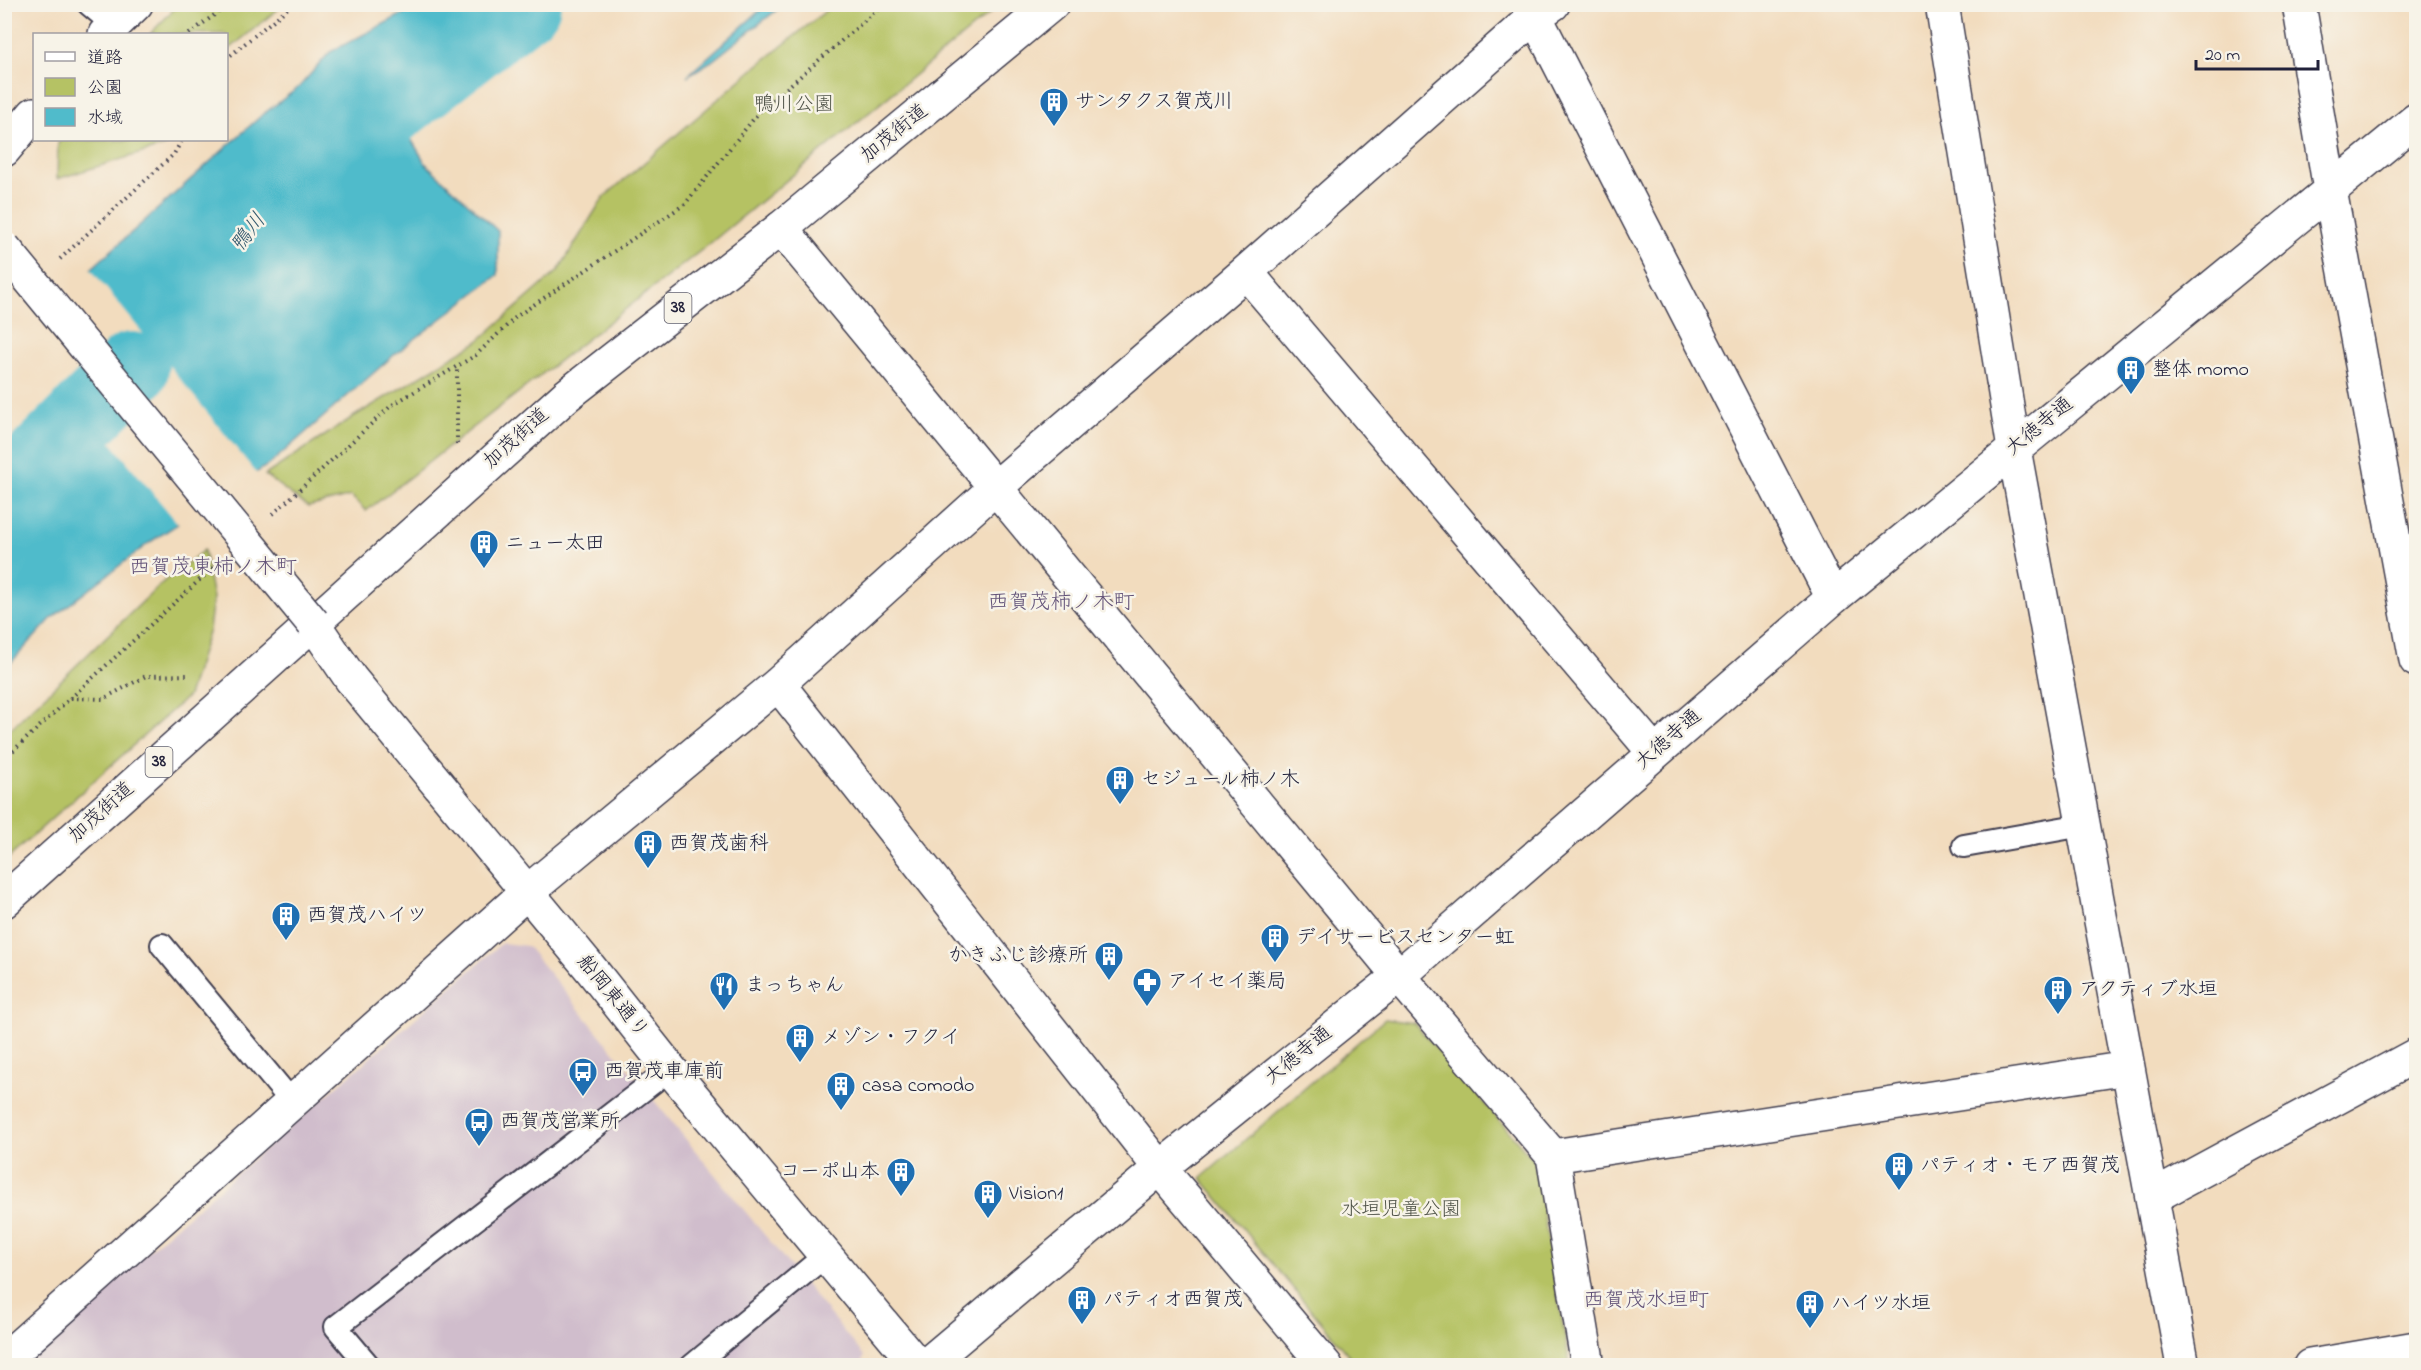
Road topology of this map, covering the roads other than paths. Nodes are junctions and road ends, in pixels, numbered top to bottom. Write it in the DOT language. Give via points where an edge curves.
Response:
graph roads {
  1 [pos="89,4"];
  2 [pos="1052,4"];
  3 [pos="1942,4"];
  4 [pos="2299,4"];
  5 [pos="1538,8"];
  6 [pos="118,21"];
  7 [pos="33,115"];
  8 [pos="2416,120"];
  9 [pos="4,150"];
  10 [pos="2330,190"];
  11 [pos="781,228"];
  12 [pos="4,248"];
  13 [pos="1246,272"];
  14 [pos="2014,449"];
  15 [pos="994,489"];
  16 [pos="1833,598"];
  17 [pos="313,623"];
  18 [pos="2416,660"];
  19 [pos="777,684"];
  20 [pos="1654,752"];
  21 [pos="2084,825"];
  22 [pos="1964,846"];
  23 [pos="526,893"];
  24 [pos="4,901"];
  25 [pos="162,945"];
  26 [pos="1399,976"];
  27 [pos="2416,1054"];
  28 [pos="2128,1068"];
  29 [pos="670,1069"];
  30 [pos="292,1102"];
  31 [pos="1553,1156"];
  32 [pos="1160,1168"];
  33 [pos="2153,1197"];
  34 [pos="826,1255"];
  35 [pos="2416,1348"];
  36 [pos="4,1360"];
  37 [pos="369,1365"];
  38 [pos="692,1365"];
  39 [pos="918,1365"];
  40 [pos="925,1365"];
  41 [pos="1326,1365"];
  42 [pos="1588,1365"];
  43 [pos="2183,1365"];
  44 [pos="2310,1365"];
  1 -- 6 [label="lane"];
  2 -- 11 [label="street, 加茂街道 / 38"];
  3 -- 14 [label="street"];
  4 -- 10 [label="street"];
  5 -- 13 [label="street"];
  5 -- 16 [label="street"];
  7 -- 9 [label="street"];
  8 -- 10 [label="street, 大徳寺通"];
  10 -- 14 [label="street, 大徳寺通"];
  10 -- 18 [label="street"];
  11 -- 15 [label="street"];
  11 -- 17 [label="street, 加茂街道 / 38" via="566,396"];
  12 -- 17 [label="street, 船岡東通り, bridge"];
  13 -- 15 [label="street"];
  13 -- 20 [label="street"];
  14 -- 16 [label="street, 大徳寺通"];
  14 -- 21 [label="street"];
  15 -- 19 [label="street"];
  15 -- 26 [label="street"];
  16 -- 20 [label="street, 大徳寺通"];
  17 -- 23 [label="street, 船岡東通り" via="351,679"];
  17 -- 24 [label="street, 加茂街道 / 38"];
  19 -- 23 [label="street"];
  19 -- 32 [label="street"];
  20 -- 26 [label="street, 大徳寺通"];
  21 -- 22 [label="lane"];
  21 -- 28 [label="street"];
  23 -- 29 [label="street, 船岡東通り"];
  23 -- 30 [label="street"];
  25 -- 30 [label="lane"];
  26 -- 31 [label="street"];
  26 -- 32 [label="street, 大徳寺通"];
  27 -- 33 [label="street"];
  28 -- 31 [label="street"];
  28 -- 33 [label="street"];
  29 -- 34 [label="street, 船岡東通り"];
  29 -- 37 [label="lane" via="336,1327"];
  30 -- 36 [label="street"];
  31 -- 42 [label="street"];
  32 -- 40 [label="street, 大徳寺通"];
  32 -- 41 [label="street"];
  33 -- 43 [label="street"];
  34 -- 38 [label="lane"];
  34 -- 39 [label="street, 船岡東通り"];
  35 -- 44 [label="street"];
}
